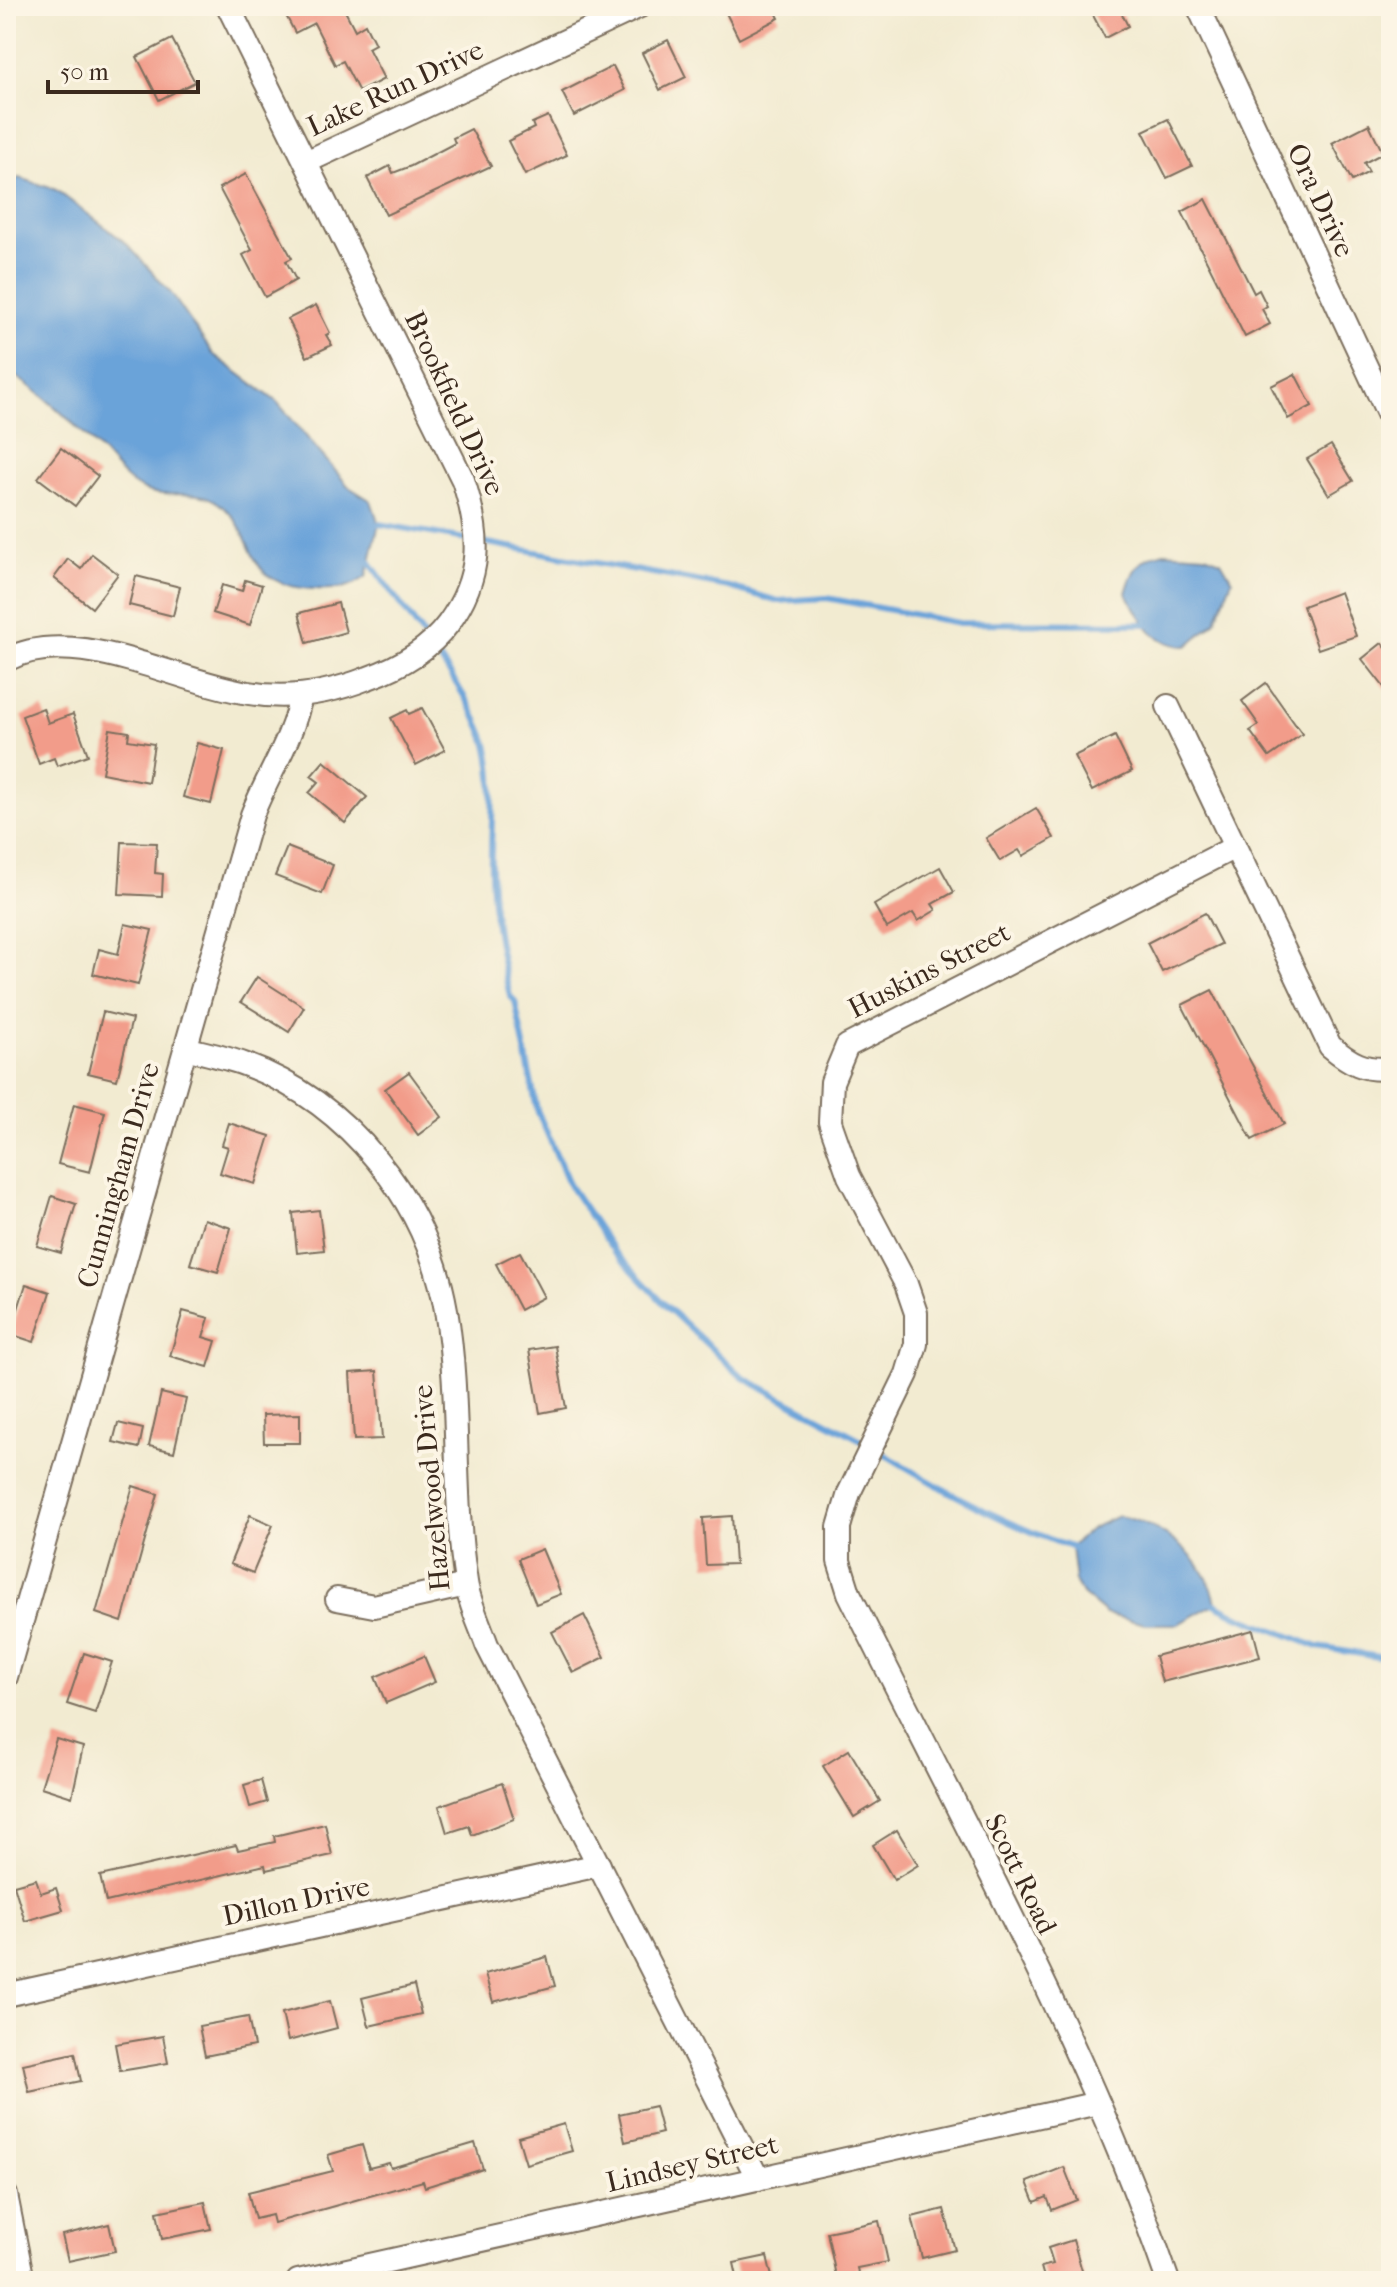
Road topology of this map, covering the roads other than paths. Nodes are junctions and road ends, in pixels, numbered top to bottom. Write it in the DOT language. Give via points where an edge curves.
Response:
graph roads {
  1 [pos="228,6"];
  2 [pos="640,6"];
  3 [pos="1198,6"];
  4 [pos="306,162"];
  5 [pos="1391,420"];
  6 [pos="6,660"];
  7 [pos="301,695"];
  8 [pos="1168,706"];
  9 [pos="1235,847"];
  10 [pos="185,1048"];
  11 [pos="1391,1068"];
  12 [pos="849,1493"];
  13 [pos="466,1585"];
  14 [pos="337,1599"];
  15 [pos="6,1677"];
  16 [pos="599,1865"];
  17 [pos="6,1995"];
  18 [pos="1098,2103"];
  19 [pos="758,2179"];
  20 [pos="6,2195"];
  21 [pos="23,2281"];
  22 [pos="298,2281"];
  23 [pos="1168,2281"];
  1 -- 4 [label="street, Brookfield Drive"];
  2 -- 4 [label="street, Lake Run Drive"];
  3 -- 5 [label="street, Ora Drive"];
  4 -- 7 [label="street, Brookfield Drive" via="463,480 476,521 476,564 462,604 437,639 388,671"];
  6 -- 7 [label="street, Brookfield Drive" via="56,647 99,653 235,691"];
  7 -- 10 [label="street, Cunningham Drive" via="296,723 252,815"];
  8 -- 9 [label="street"];
  9 -- 11 [label="street" via="1330,1046 1350,1063"];
  9 -- 12 [label="street, Huskins Street" via="847,1046 832,1082 830,1122 849,1176 916,1313 916,1344 907,1374"];
  10 -- 13 [label="street, Hazelwood Drive" via="244,1064 304,1093 356,1135 398,1186 429,1246 446,1310"];
  10 -- 15 [label="street, Cunningham Drive"];
  12 -- 18 [label="street, Scott Road" via="839,1527 839,1561 849,1593"];
  13 -- 14 [label="street" via="374,1606"];
  13 -- 16 [label="street, Hazelwood Drive" via="487,1645"];
  16 -- 17 [label="street, Dillon Drive"];
  16 -- 19 [label="street, Hazelwood Drive"];
  18 -- 19 [label="street, Lindsey Street"];
  18 -- 23 [label="street, Scott Road"];
  19 -- 22 [label="street, Lindsey Street"];
  20 -- 21 [label="street"];
}
